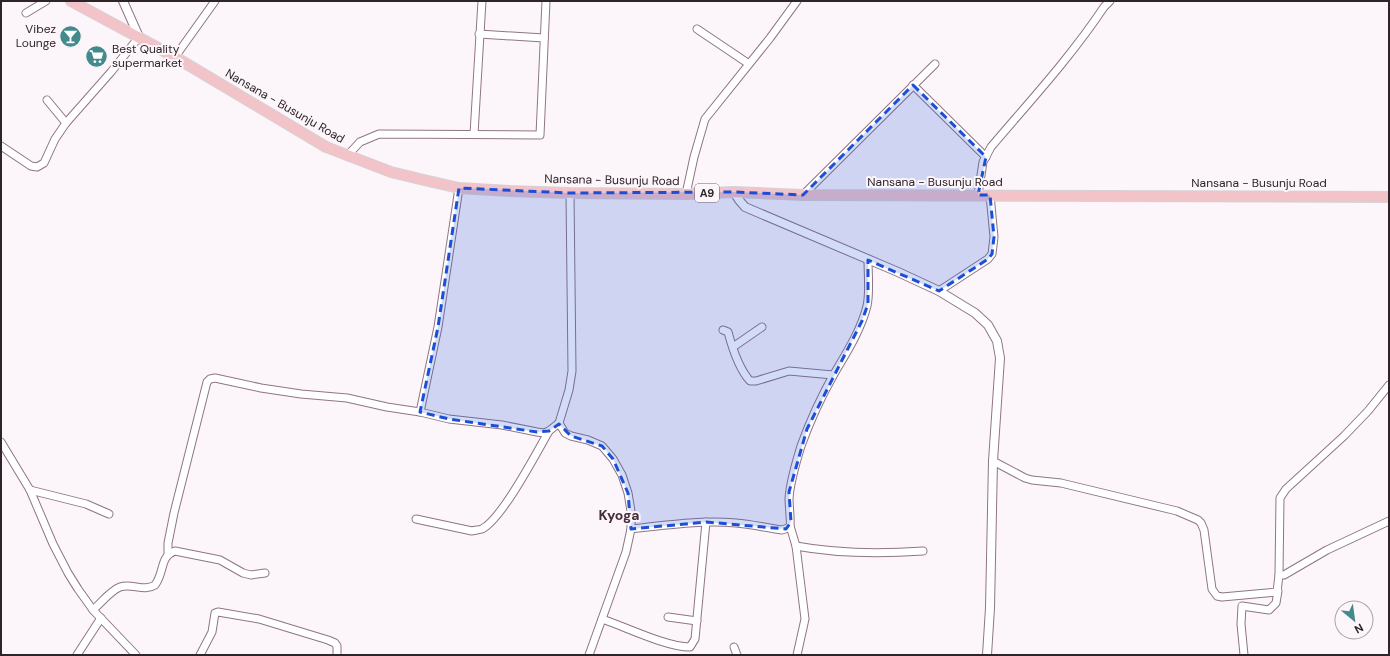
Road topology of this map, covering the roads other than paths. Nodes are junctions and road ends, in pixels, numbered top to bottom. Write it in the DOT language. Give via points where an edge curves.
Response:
graph roads {
  1 [pos="46,1"];
  2 [pos="71,1"];
  3 [pos="123,1"];
  4 [pos="215,1"];
  5 [pos="482,1"];
  6 [pos="546,1"];
  7 [pos="797,1"];
  8 [pos="1110,1"];
  9 [pos="26,13"];
  10 [pos="697,29"];
  11 [pos="479,34"];
  12 [pos="139,37"];
  13 [pos="544,38"];
  14 [pos="175,57"];
  15 [pos="749,64"];
  16 [pos="935,64"];
  17 [pos="913,86"];
  18 [pos="47,100"];
  19 [pos="66,123"];
  20 [pos="474,134"];
  21 [pos="1,146"];
  22 [pos="348,156"];
  23 [pos="986,157"];
  24 [pos="459,188"];
  25 [pos="734,192"];
  26 [pos="570,193"];
  27 [pos="686,194"];
  28 [pos="803,195"];
  29 [pos="990,195"];
  30 [pos="978,196"];
  31 [pos="1389,197"];
  32 [pos="868,260"];
  33 [pos="939,292"];
  34 [pos="762,327"];
  35 [pos="723,330"];
  36 [pos="733,347"];
  37 [pos="834,375"];
  38 [pos="1389,385"];
  39 [pos="420,412"];
  40 [pos="559,423"];
  41 [pos="549,431"];
  42 [pos="1,442"];
  43 [pos="993,461"];
  44 [pos="30,490"];
  45 [pos="109,514"];
  46 [pos="416,519"];
  47 [pos="1389,521"];
  48 [pos="706,522"];
  49 [pos="790,526"];
  50 [pos="631,529"];
  51 [pos="796,546"];
  52 [pos="923,552"];
  53 [pos="168,553"];
  54 [pos="265,572"];
  55 [pos="1280,575"];
  56 [pos="1278,591"];
  57 [pos="93,610"];
  58 [pos="668,617"];
  59 [pos="101,618"];
  60 [pos="602,619"];
  61 [pos="697,621"];
  62 [pos="734,647"];
  63 [pos="77,655"];
  64 [pos="136,655"];
  65 [pos="200,655"];
  66 [pos="337,655"];
  67 [pos="589,655"];
  68 [pos="737,655"];
  69 [pos="797,655"];
  70 [pos="987,655"];
  71 [pos="1244,655"];
  1 -- 9 [label="street"];
  2 -- 12 [label="main road, Nansana - Busunju Road / A9"];
  3 -- 12 [label="street"];
  4 -- 14 [label="street"];
  5 -- 11 [label="street"];
  6 -- 13 [label="street"];
  7 -- 15 [label="street"];
  8 -- 23 [label="street" via="1074,51 991,147"];
  10 -- 15 [label="street"];
  11 -- 13 [label="street"];
  11 -- 20 [label="street"];
  12 -- 14 [label="main road, Nansana - Busunju Road / A9"];
  12 -- 19 [label="street"];
  13 -- 20 [label="street" via="540,135"];
  14 -- 22 [label="main road, Nansana - Busunju Road / A9" via="326,147"];
  15 -- 27 [label="street" via="705,119"];
  16 -- 17 [label="street"];
  17 -- 23 [label="street"];
  17 -- 28 [label="street"];
  18 -- 19 [label="street"];
  19 -- 21 [label="street" via="44,163 37,167 31,166"];
  20 -- 22 [label="street" via="379,134 360,142"];
  22 -- 24 [label="main road, Nansana - Busunju Road / A9" via="391,172"];
  23 -- 30 [label="street"];
  24 -- 26 [label="main road, Nansana - Busunju Road / A9"];
  24 -- 39 [label="street" via="438,327"];
  25 -- 27 [label="main road, Nansana - Busunju Road / A9"];
  25 -- 28 [label="main road, Nansana - Busunju Road / A9"];
  25 -- 32 [label="street" via="745,207"];
  26 -- 27 [label="main road, Nansana - Busunju Road / A9"];
  26 -- 40 [label="street" via="572,371"];
  28 -- 30 [label="main road, Nansana - Busunju Road / A9"];
  29 -- 30 [label="main road, Nansana - Busunju Road / A9"];
  29 -- 31 [label="main road, Nansana - Busunju Road / A9"];
  29 -- 33 [label="street" via="994,237 992,254"];
  32 -- 33 [label="street"];
  32 -- 37 [label="street" via="868,304 849,350"];
  33 -- 43 [label="street" via="975,313 988,325 997,341 1000,358"];
  34 -- 36 [label="street"];
  35 -- 36 [label="street" via="728,332"];
  36 -- 37 [label="street" via="750,381 789,371"];
  37 -- 49 [label="street" via="807,429 799,452 789,492"];
  38 -- 55 [label="street" via="1344,436 1286,489 1280,498"];
  39 -- 41 [label="street" via="450,420 502,425 544,433"];
  39 -- 53 [label="street" via="347,398 301,394 210,379 207,382 174,513"];
  40 -- 41 [label="street"];
  40 -- 50 [label="street" via="565,433 602,446 613,458 628,493"];
  41 -- 46 [label="street" via="502,508 482,529 472,531"];
  42 -- 44 [label="street"];
  43 -- 56 [label="street" via="1025,478 1061,483 1177,511 1198,520 1204,530 1212,589 1217,596"];
  43 -- 70 [label="street"];
  44 -- 45 [label="street" via="86,504"];
  44 -- 57 [label="street" via="68,573"];
  47 -- 55 [label="street"];
  48 -- 49 [label="street" via="736,523 782,530"];
  48 -- 50 [label="street"];
  48 -- 61 [label="street"];
  49 -- 51 [label="street"];
  50 -- 60 [label="street" via="626,552"];
  51 -- 52 [label="street" via="851,553"];
  51 -- 69 [label="street" via="805,619"];
  53 -- 54 [label="street" via="175,551 220,560 251,575"];
  53 -- 57 [label="street" via="155,585 146,588 119,587"];
  55 -- 56 [label="street"];
  56 -- 71 [label="street" via="1276,602 1269,610 1242,606"];
  57 -- 59 [label="street"];
  58 -- 61 [label="street"];
  59 -- 63 [label="street"];
  59 -- 64 [label="street"];
  60 -- 61 [label="street" via="684,647 690,647 692,644"];
  60 -- 67 [label="street"];
  62 -- 68 [label="street"];
  65 -- 66 [label="street" via="212,632 215,613 218,612 259,619 335,642"];
}
